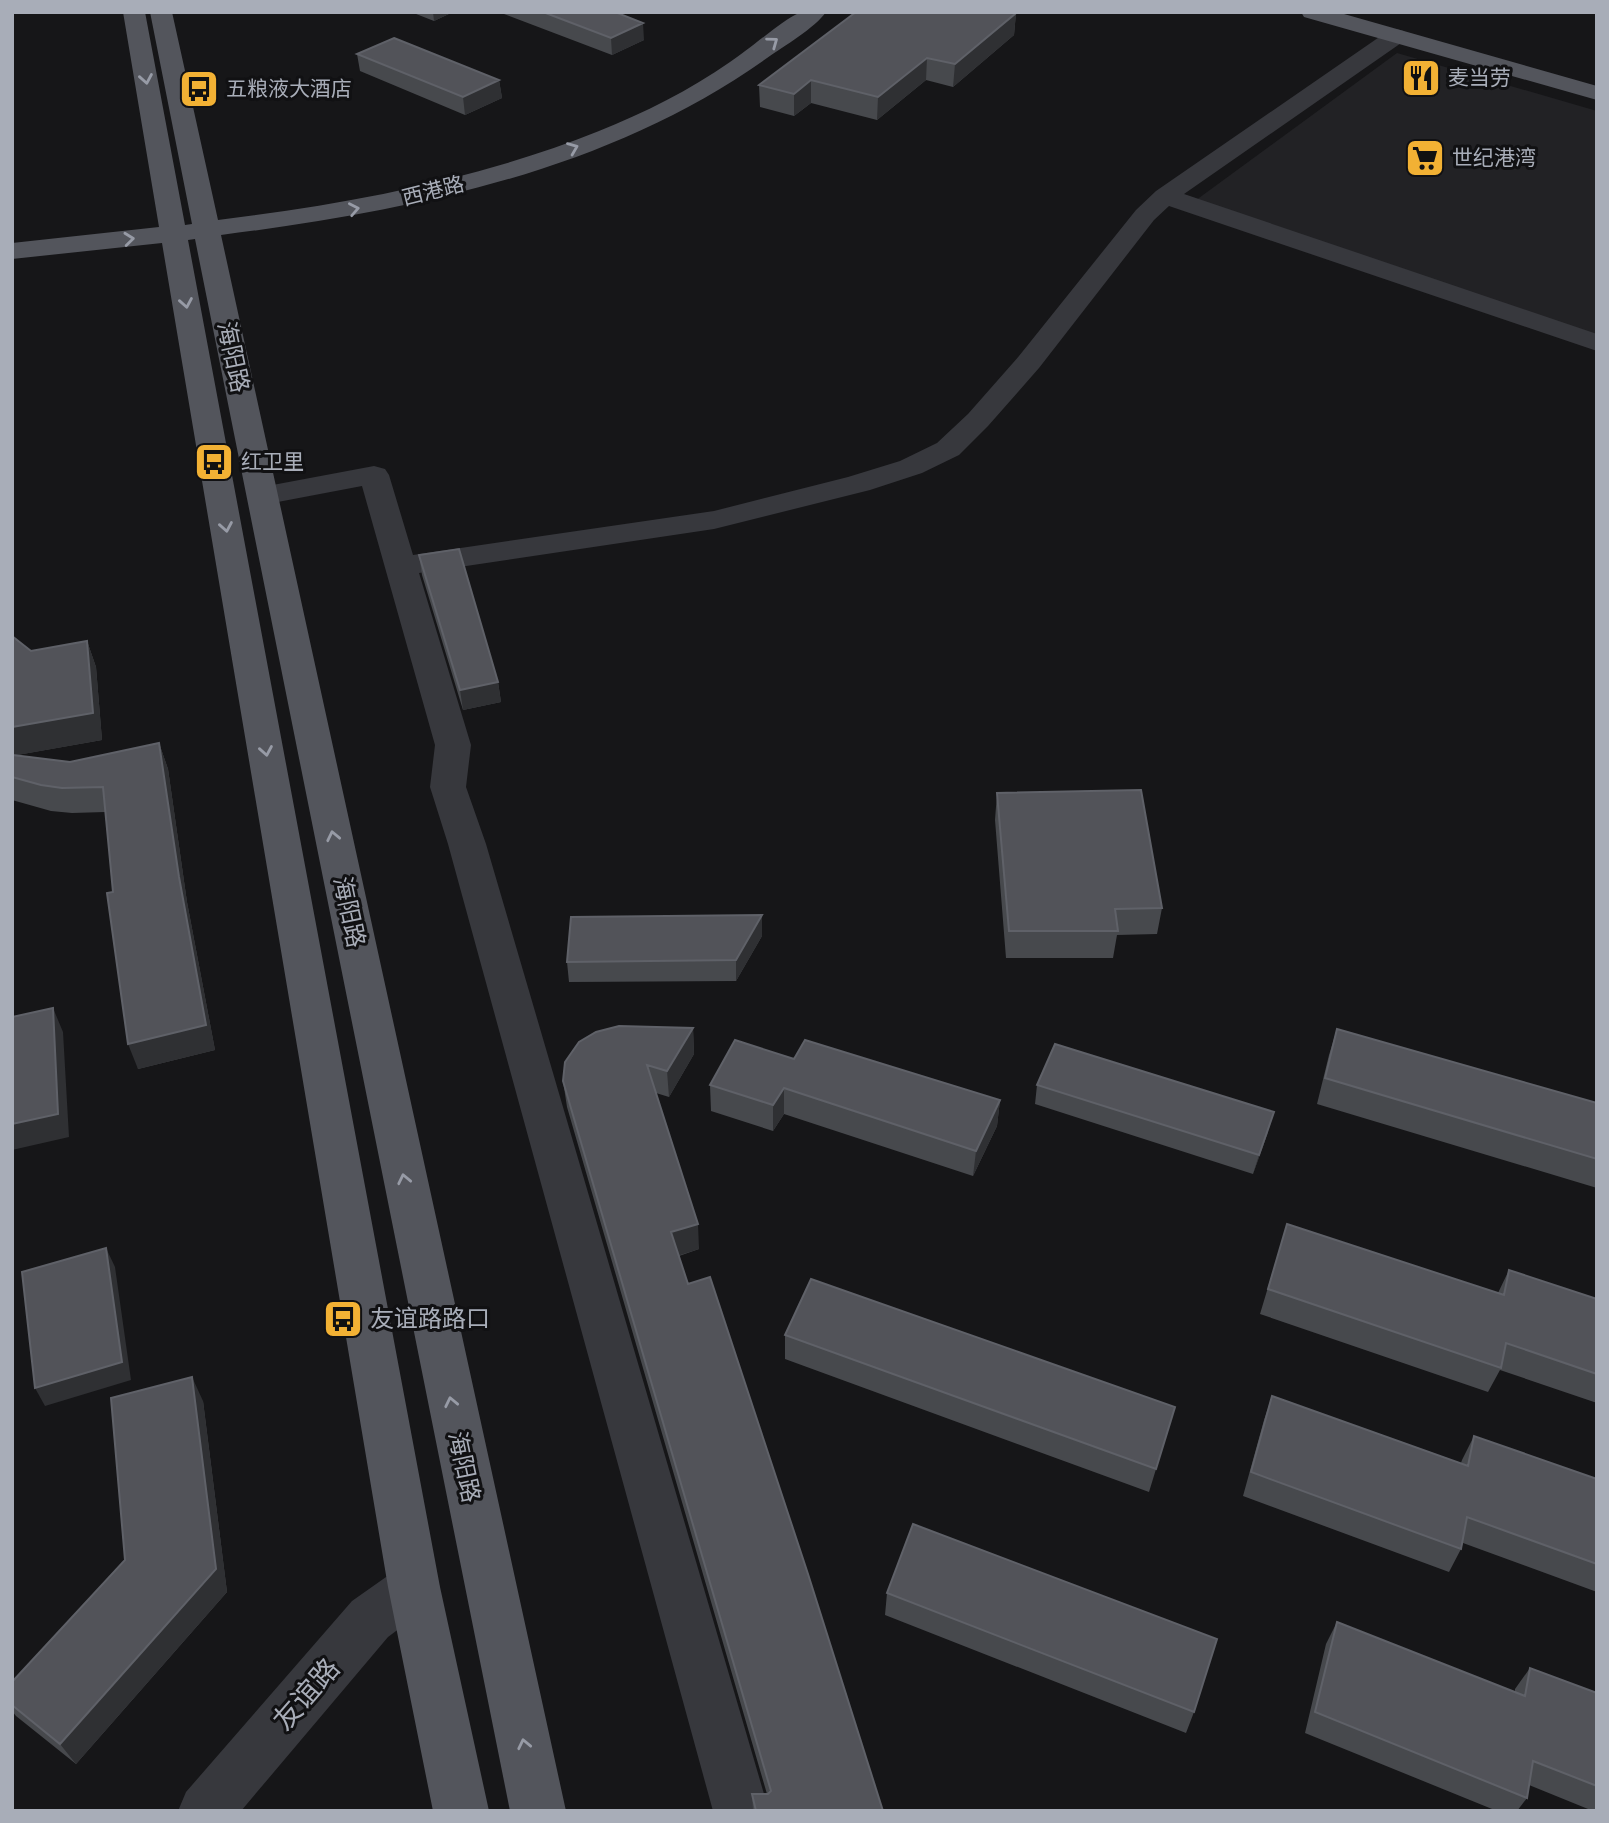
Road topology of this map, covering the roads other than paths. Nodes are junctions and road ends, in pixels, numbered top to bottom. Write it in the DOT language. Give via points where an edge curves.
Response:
graph roads {
  1 [pos="134,12"];
  2 [pos="161,12"];
  3 [pos="776,12"];
  4 [pos="815,12"];
  5 [pos="1312,12"];
  6 [pos="1346,12"];
  7 [pos="1396,36"];
  8 [pos="703,63"];
  9 [pos="1597,83"];
  10 [pos="1597,93"];
  11 [pos="562,128"];
  12 [pos="389,177"];
  13 [pos="309,191"];
  14 [pos="1165,196"];
  15 [pos="188,222"];
  16 [pos="12,234"];
  17 [pos="12,251"];
  18 [pos="1597,343"];
  19 [pos="262,496"];
  20 [pos="401,566"];
  21 [pos="414,1587"];
  22 [pos="205,1811"];
  23 [pos="461,1811"];
  24 [pos="538,1811"];
  25 [pos="741,1811"];
  1 -- 15 [label="main road, 海阳路, one-way"];
  2 -- 15 [label="main road, 海阳路"];
  3 -- 8 [label="main road"];
  15 -- 4 [label="main road, 西港路, one-way" via="356,210 554,156 688,98"];
  5 -- 7 [label="main road"];
  6 -- 9 [label="main road"];
  7 -- 10 [label="main road"];
  7 -- 14 [label="street"];
  11 -- 12 [label="main road, 西港路" via="478,157"];
  13 -- 15 [label="main road, 西港路"];
  14 -- 18 [label="street"];
  14 -- 20 [label="street" via="1144,215 978,420 948,449 911,467 714,520"];
  15 -- 16 [label="main road, 西港路"];
  17 -- 15 [label="main road, 西港路, one-way"];
  15 -- 19 [label="main road, 海阳路"];
  15 -- 21 [label="main road, 海阳路, one-way"];
  19 -- 20 [label="street" via="374,475"];
  24 -- 19 [label="main road, 海阳路, one-way"];
  20 -- 25 [label="street" via="453,746 448,787"];
  21 -- 22 [label="street, 友谊路" via="370,1619"];
  21 -- 23 [label="main road, 海阳路"];
}
